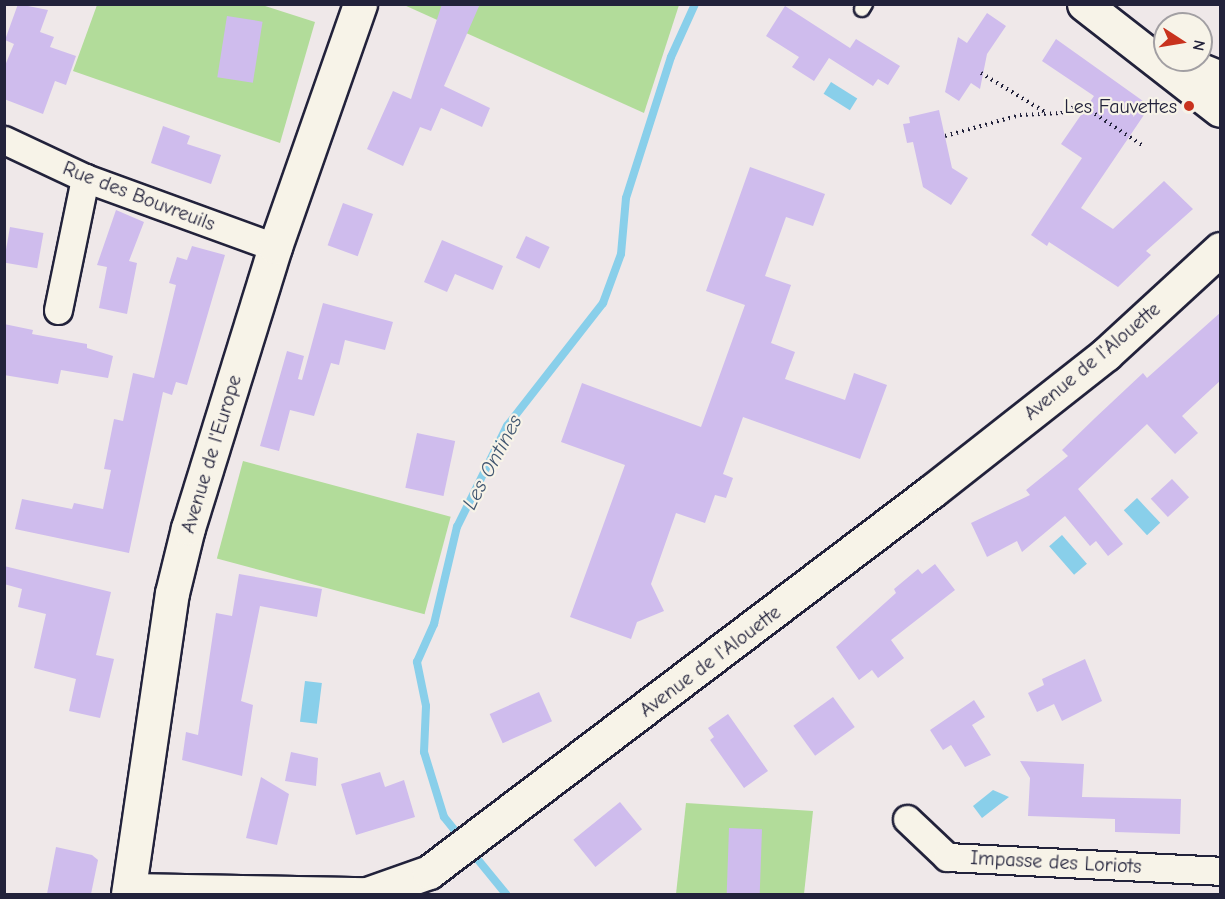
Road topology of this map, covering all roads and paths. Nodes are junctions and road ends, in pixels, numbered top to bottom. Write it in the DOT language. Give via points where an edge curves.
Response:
graph roads {
  1 [pos="1084,4"];
  2 [pos="353,13"];
  3 [pos="1130,42"];
  4 [pos="1153,51"];
  5 [pos="1206,72"];
  6 [pos="981,73"];
  7 [pos="1221,78"];
  8 [pos="1221,110"];
  9 [pos="1046,113"];
  10 [pos="945,136"];
  11 [pos="4,140"];
  12 [pos="1142,145"];
  13 [pos="85,178"];
  14 [pos="275,247"];
  15 [pos="1221,249"];
  16 [pos="58,310"];
  17 [pos="906,819"];
  18 [pos="1221,871"];
  19 [pos="128,892"];
  1 -- 3 [label="street"];
  2 -- 14 [label="street, Avenue de l'Europe"];
  3 -- 4 [label="street"];
  3 -- 8 [label="street"];
  5 -- 7 [label="street"];
  6 -- 9 [label="path"];
  9 -- 10 [label="path" via="1020,115"];
  9 -- 12 [label="path" via="1061,113 1080,104"];
  11 -- 13 [label="street, Rue des Bouvreuils"];
  13 -- 14 [label="street, Rue des Bouvreuils"];
  13 -- 16 [label="street"];
  14 -- 19 [label="street, Avenue de l'Europe" via="210,454 172,593"];
  15 -- 19 [label="street, Avenue de l'Alouette" via="1088,368 485,833 429,872 367,894"];
  17 -- 18 [label="street, Impasse des Loriots" via="947,857"];
}
